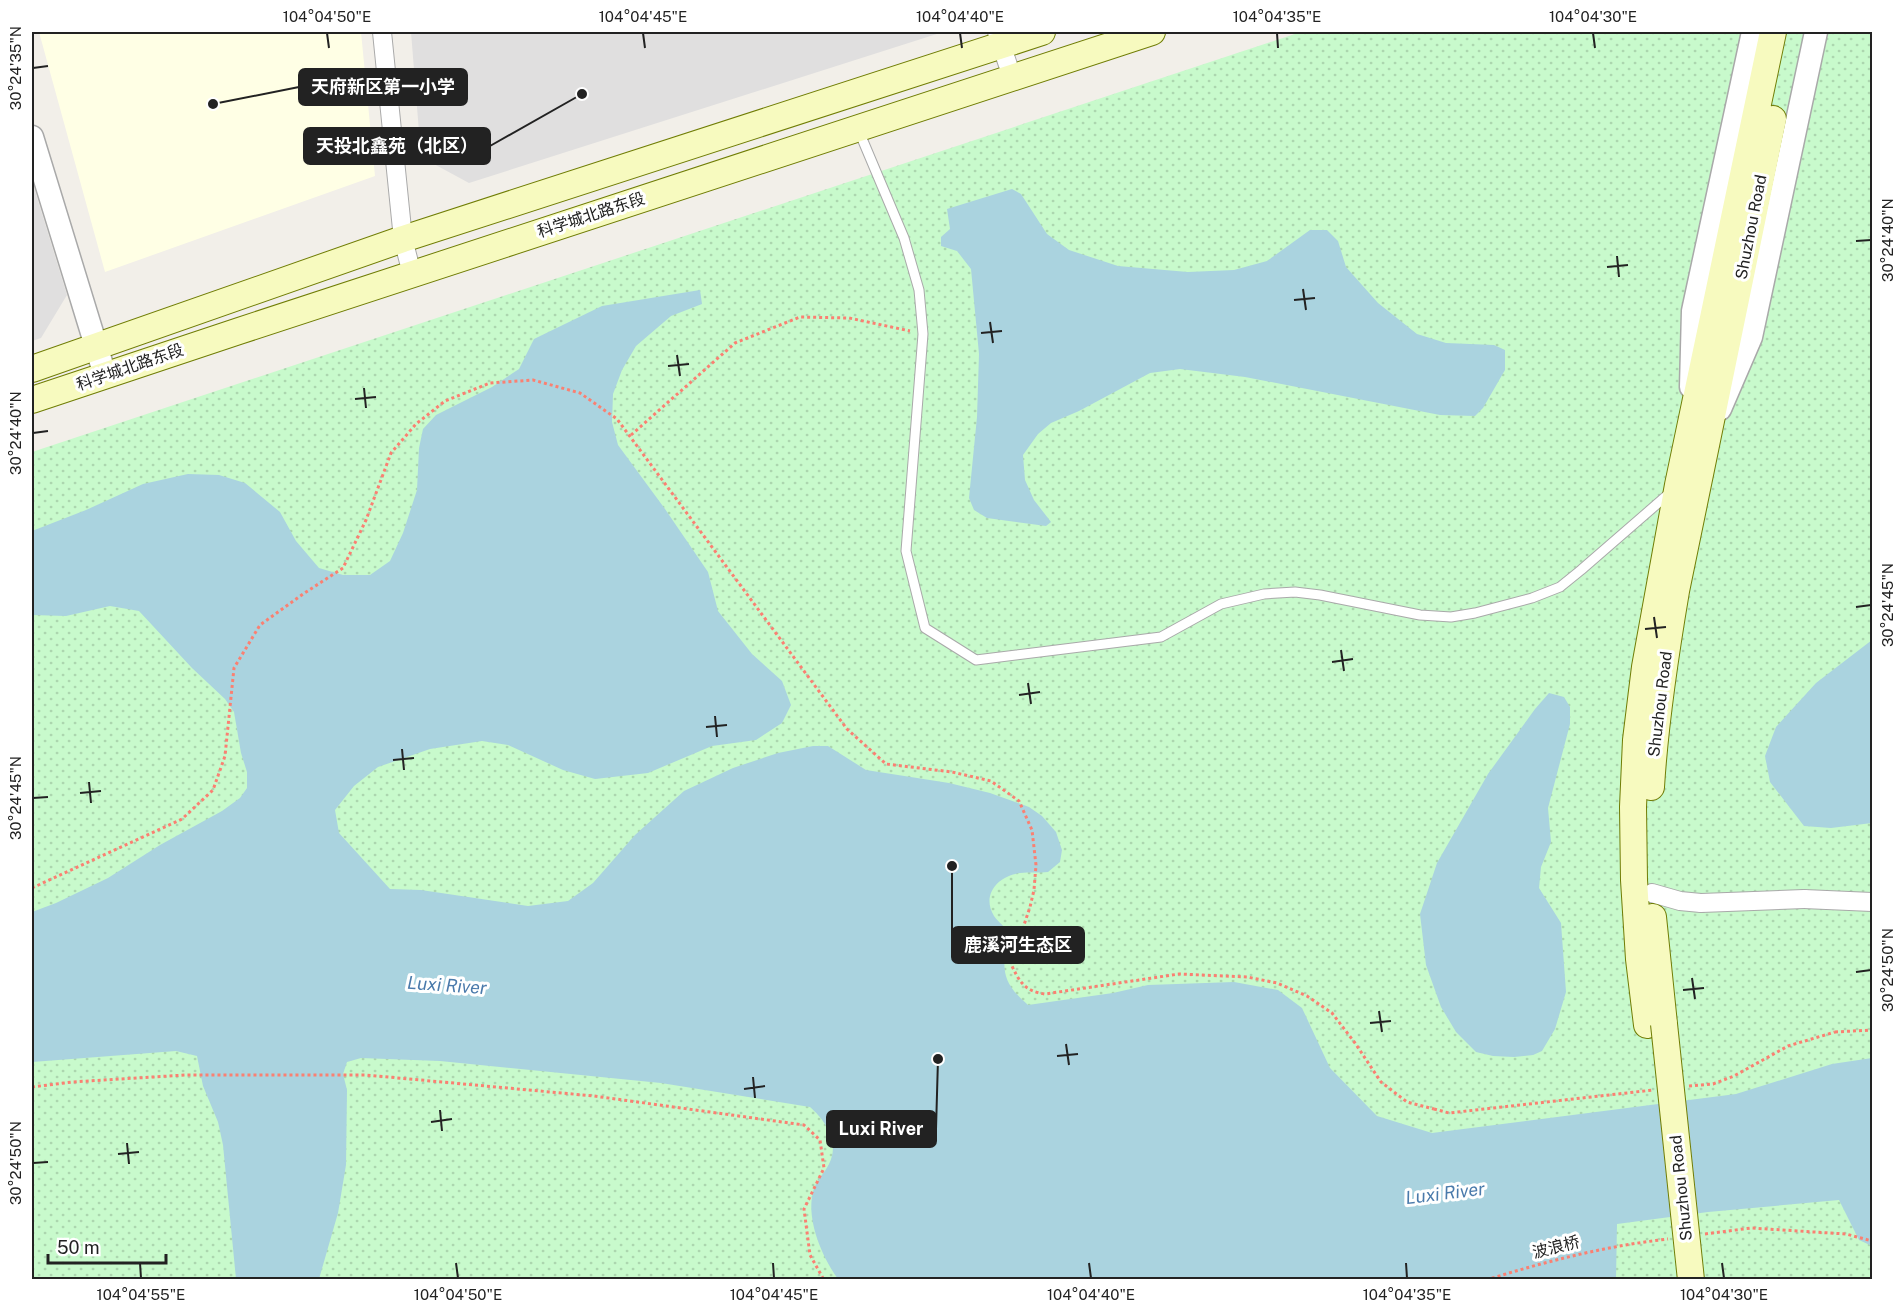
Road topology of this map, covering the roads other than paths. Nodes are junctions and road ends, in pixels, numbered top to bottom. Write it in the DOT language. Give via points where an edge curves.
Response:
graph roads {
  1 [pos="382,32"];
  2 [pos="1042,32"];
  3 [pos="1152,32"];
  4 [pos="1753,32"];
  5 [pos="1773,32"];
  6 [pos="1791,32"];
  7 [pos="1816,32"];
  8 [pos="998,38"];
  9 [pos="1012,77"];
  10 [pos="858,128"];
  11 [pos="32,137"];
  12 [pos="403,239"];
  13 [pos="412,274"];
  14 [pos="96,346"];
  15 [pos="32,369"];
  16 [pos="105,375"];
  17 [pos="32,400"];
  18 [pos="1699,433"];
  19 [pos="1678,485"];
  20 [pos="1652,892"];
  21 [pos="1872,902"];
  22 [pos="1656,1024"];
  23 [pos="1673,1280"];
  24 [pos="1691,1280"];
  1 -- 12 [label="street"];
  2 -- 8 [label="main road, 科学城北路东段"];
  3 -- 9 [label="main road, 科学城北路东段"];
  4 -- 18 [label="street" via="1693,311"];
  5 -- 18 [label="main road, Shuzhou Road"];
  6 -- 18 [label="main road, Shuzhou Road"];
  7 -- 18 [label="street" via="1751,337"];
  8 -- 9 [label="street"];
  8 -- 12 [label="main road, 科学城北路东段"];
  9 -- 10 [label="main road, 科学城北路东段"];
  10 -- 13 [label="main road, 科学城北路东段"];
  10 -- 19 [label="lane" via="904,238 919,290 923,334 906,551 925,628 975,660 1161,637 1221,604 1264,594 1320,595 1420,615 1451,617 1502,608 1560,587"];
  11 -- 14 [label="street"];
  12 -- 13 [label="street"];
  12 -- 14 [label="main road, 科学城北路东段"];
  13 -- 16 [label="main road, 科学城北路东段"];
  14 -- 15 [label="main road, 科学城北路东段"];
  14 -- 16 [label="street"];
  16 -- 17 [label="main road, 科学城北路东段"];
  18 -- 19 [label="main road, Shuzhou Road"];
  18 -- 20 [label="main road, Shuzhou Road" via="1653,757 1649,830"];
  19 -- 22 [label="main road, Shuzhou Road" via="1636,740 1634,880 1639,959"];
  20 -- 21 [label="street, bridge" via="1701,903 1803,899"];
  20 -- 22 [label="main road, Shuzhou Road"];
  22 -- 23 [label="main road, Shuzhou Road"];
  22 -- 24 [label="main road, Shuzhou Road, bridge"];
}
